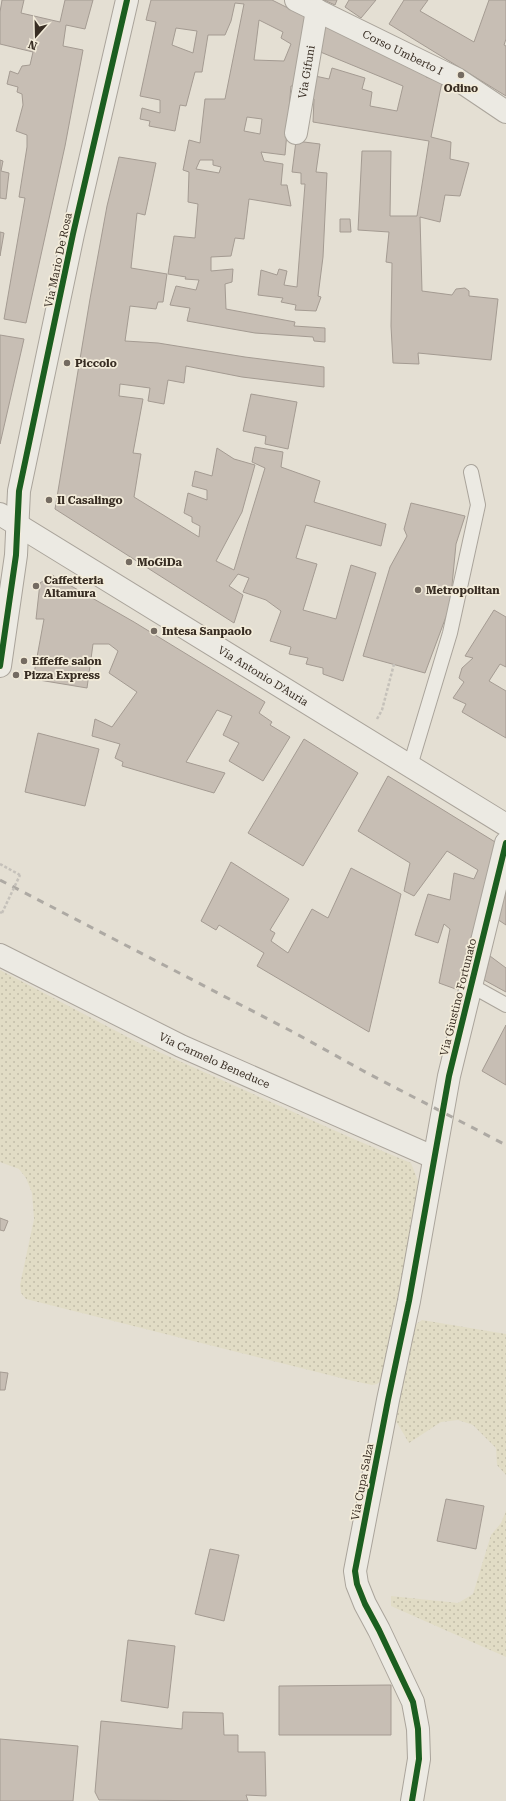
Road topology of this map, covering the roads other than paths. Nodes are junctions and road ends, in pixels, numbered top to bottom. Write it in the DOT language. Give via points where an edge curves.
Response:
graph roads {
  1 [pos="127,0"];
  2 [pos="296,0"];
  3 [pos="317,10"];
  4 [pos="506,112"];
  5 [pos="296,133"];
  6 [pos="471,472"];
  7 [pos="0,514"];
  8 [pos="19,526"];
  9 [pos="0,666"];
  10 [pos="410,766"];
  11 [pos="506,825"];
  12 [pos="506,843"];
  13 [pos="0,955"];
  14 [pos="472,986"];
  15 [pos="506,1005"];
  16 [pos="433,1157"];
  17 [pos="412,1801"];
  1 -- 8 [label="street, Via Mario De Rosa" via="73,234 19,491"];
  2 -- 3 [label="street, Corso Umberto I"];
  3 -- 4 [label="street, Corso Umberto I" via="457,79"];
  3 -- 5 [label="street, Via Gifuni"];
  6 -- 10 [label="lane" via="478,505 450,633"];
  7 -- 8 [label="street, Via Antonio D'Auria"];
  8 -- 9 [label="street, Via Mario De Rosa"];
  8 -- 10 [label="street, Via Antonio D'Auria"];
  10 -- 11 [label="street, Via Antonio D'Auria"];
  12 -- 14 [label="street, Via Giustino Fortunato"];
  13 -- 16 [label="street, Via Carmelo Beneduce" via="181,1046"];
  14 -- 15 [label="lane"];
  14 -- 16 [label="street, Via Giustino Fortunato" via="449,1076"];
  16 -- 17 [label="street, Via Cupa Salza" via="409,1301 355,1571 364,1604 413,1702 418,1729 419,1759"];
}
